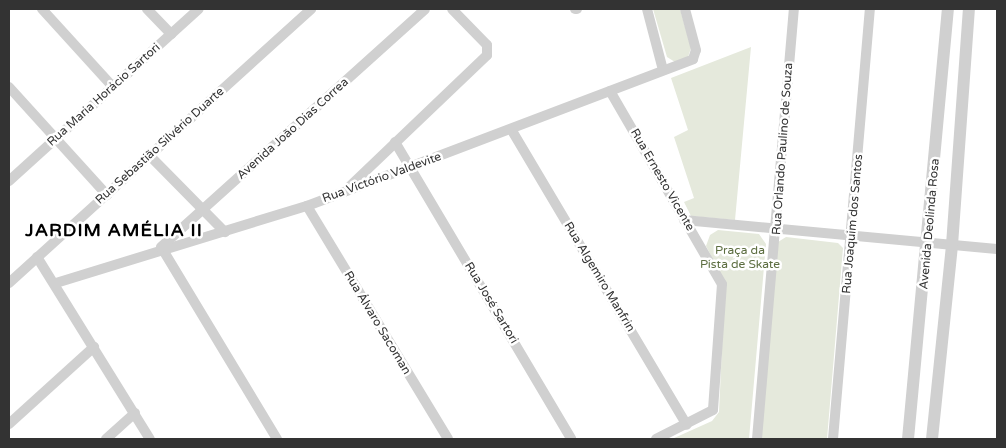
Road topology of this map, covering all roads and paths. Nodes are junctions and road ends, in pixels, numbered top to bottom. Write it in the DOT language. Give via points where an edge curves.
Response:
graph roads {
  1 [pos="42,9"];
  2 [pos="147,9"];
  3 [pos="199,9"];
  4 [pos="311,9"];
  5 [pos="425,9"];
  6 [pos="452,9"];
  7 [pos="647,9"];
  8 [pos="685,9"];
  9 [pos="794,9"];
  10 [pos="870,9"];
  11 [pos="948,9"];
  12 [pos="969,9"];
  13 [pos="171,34"];
  14 [pos="663,70"];
  15 [pos="9,87"];
  16 [pos="113,87"];
  17 [pos="610,91"];
  18 [pos="511,129"];
  19 [pos="56,138"];
  20 [pos="395,142"];
  21 [pos="150,156"];
  22 [pos="411,168"];
  23 [pos="9,181"];
  24 [pos="346,189"];
  25 [pos="107,195"];
  26 [pos="307,206"];
  27 [pos="203,210"];
  28 [pos="684,220"];
  29 [pos="777,230"];
  30 [pos="225,232"];
  31 [pos="853,235"];
  32 [pos="929,242"];
  33 [pos="952,245"];
  34 [pos="162,249"];
  35 [pos="997,249"];
  36 [pos="37,257"];
  37 [pos="9,283"];
  38 [pos="56,283"];
  39 [pos="94,347"];
  40 [pos="134,413"];
  41 [pos="9,424"];
  42 [pos="687,425"];
  43 [pos="106,439"];
  44 [pos="150,439"];
  45 [pos="277,439"];
  46 [pos="448,439"];
  47 [pos="571,439"];
  48 [pos="656,439"];
  49 [pos="757,439"];
  50 [pos="833,439"];
  51 [pos="908,439"];
  52 [pos="932,439"];
  1 -- 16 [label="street"];
  2 -- 13 [label="street"];
  3 -- 13 [label="street, Rua Maria Horácio Sartori"];
  4 -- 21 [label="street, Rua Sebastião Silvério Duarte"];
  5 -- 27 [label="street, Avenida João Dias Correa"];
  6 -- 20 [label="street" via="487,45 487,55"];
  7 -- 14 [label="street"];
  8 -- 14 [label="street, Rua Victório Valdevite" via="696,50 693,59"];
  9 -- 29 [label="street, Rua Orlando Paulino de Souza"];
  10 -- 31 [label="street, Rua Joaquim dos Santos"];
  11 -- 32 [label="street, Avenida Deolinda Rosa"];
  12 -- 33 [label="street, Avenida Deolinda Rosa"];
  13 -- 16 [label="street, Rua Maria Horácio Sartori"];
  14 -- 17 [label="street, Rua Victório Valdevite"];
  15 -- 19 [label="street"];
  16 -- 19 [label="street, Rua Maria Horácio Sartori"];
  17 -- 18 [label="street, Rua Victório Valdevite"];
  17 -- 28 [label="street, Rua Ernesto Vicente"];
  18 -- 22 [label="street, Rua Victório Valdevite"];
  18 -- 42 [label="street, Rua Algemiro Manfrin"];
  19 -- 23 [label="street, Rua Maria Horácio Sartori"];
  19 -- 25 [label="street"];
  20 -- 22 [label="street, Rua José Sartori"];
  20 -- 24 [label="street"];
  21 -- 25 [label="street, Rua Sebastião Silvério Duarte"];
  21 -- 27 [label="street"];
  22 -- 24 [label="street, Rua Victório Valdevite"];
  22 -- 47 [label="street, Rua José Sartori"];
  24 -- 26 [label="street, Rua Victório Valdevite"];
  25 -- 36 [label="street, Rua Sebastião Silvério Duarte"];
  26 -- 30 [label="street, Rua Victório Valdevite"];
  26 -- 46 [label="street, Rua Álvaro Sacoman"];
  27 -- 30 [label="street"];
  27 -- 34 [label="street, Avenida João Dias Correa"];
  28 -- 29 [label="street"];
  28 -- 42 [label="street, Rua Ernesto Vicente" via="720,279 722,291 715,406 708,415"];
  29 -- 31 [label="street"];
  29 -- 49 [label="street, Rua Orlando Paulino de Souza"];
  30 -- 34 [label="street, Rua Victório Valdevite"];
  31 -- 32 [label="street"];
  31 -- 50 [label="street, Rua Joaquim dos Santos"];
  32 -- 33 [label="street"];
  32 -- 51 [label="street, Avenida Deolinda Rosa"];
  33 -- 35 [label="street"];
  33 -- 52 [label="street, Avenida Deolinda Rosa"];
  34 -- 38 [label="street, Rua Victório Valdevite"];
  34 -- 45 [label="street"];
  36 -- 37 [label="street, Rua Sebastião Silvério Duarte"];
  36 -- 38 [label="street"];
  38 -- 39 [label="street"];
  39 -- 40 [label="street"];
  39 -- 41 [label="street"];
  40 -- 43 [label="street"];
  40 -- 44 [label="street"];
  42 -- 48 [label="street"];
}
